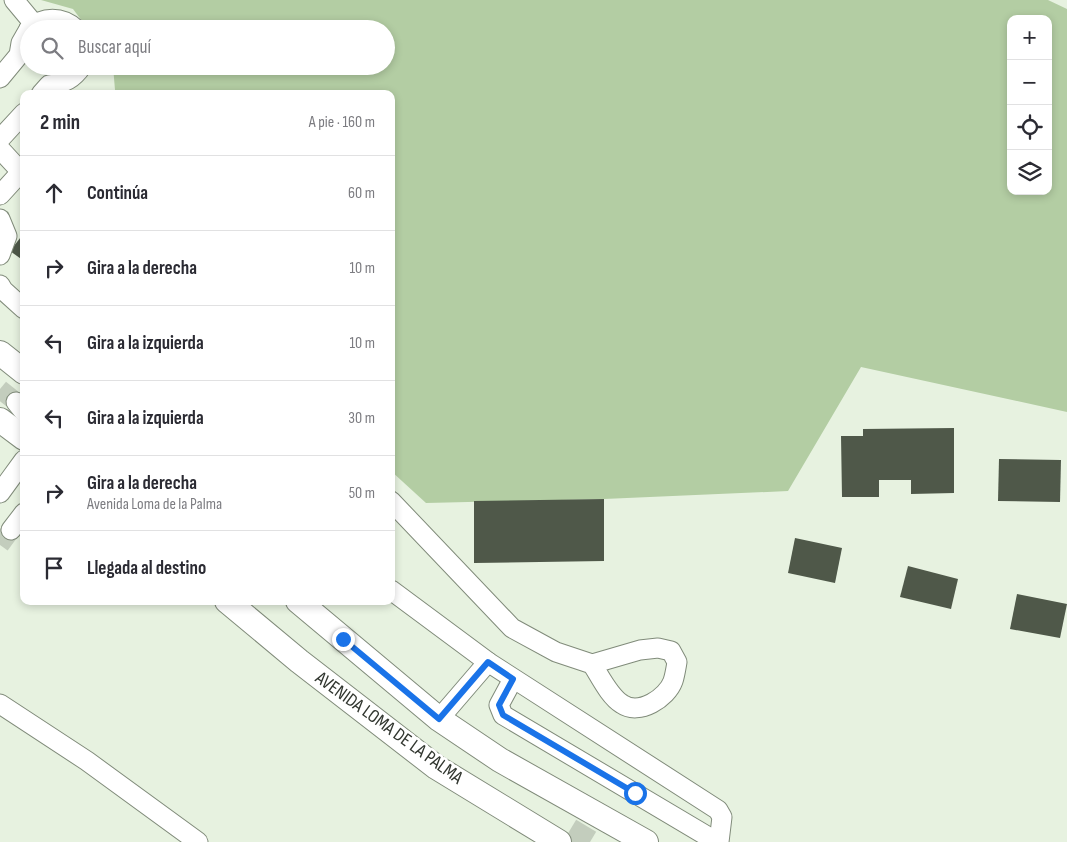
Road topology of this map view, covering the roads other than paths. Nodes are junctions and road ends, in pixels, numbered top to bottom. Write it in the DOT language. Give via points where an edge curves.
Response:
graph roads {
  1 [pos="14,0"];
  2 [pos="27,20"];
  3 [pos="48,20"];
  4 [pos="64,20"];
  5 [pos="20,55"];
  6 [pos="76,75"];
  7 [pos="0,78"];
  8 [pos="45,90"];
  9 [pos="20,117"];
  10 [pos="0,139"];
  11 [pos="0,149"];
  12 [pos="20,171"];
  13 [pos="20,177"];
  14 [pos="0,195"];
  15 [pos="0,219"];
  16 [pos="0,255"];
  17 [pos="0,284"];
  18 [pos="20,305"];
  19 [pos="0,352"];
  20 [pos="20,369"];
  21 [pos="0,420"];
  22 [pos="20,435"];
  23 [pos="20,466"];
  24 [pos="0,494"];
  25 [pos="395,505"];
  26 [pos="20,518"];
  27 [pos="11,530"];
  28 [pos="395,593"];
  29 [pos="232,605"];
  30 [pos="303,605"];
  31 [pos="488,662"];
  32 [pos="592,664"];
  33 [pos="513,679"];
  34 [pos="0,704"];
  35 [pos="439,719"];
  36 [pos="595,813"];
  37 [pos="564,836"];
  38 [pos="198,842"];
  39 [pos="624,842"];
  40 [pos="646,842"];
  41 [pos="718,842"];
  1 -- 2 [label="street"];
  3 -- 4 [label="street"];
  5 -- 7 [label="street"];
  6 -- 8 [label="street" via="63,83 49,85"];
  9 -- 10 [label="street"];
  11 -- 12 [label="street"];
  13 -- 14 [label="street"];
  15 -- 16 [label="street" via="7,236"];
  17 -- 18 [label="street"];
  19 -- 20 [label="main road"];
  21 -- 22 [label="main road"];
  23 -- 24 [label="street"];
  25 -- 32 [label="street" via="512,628 556,652"];
  26 -- 27 [label="street"];
  28 -- 31 [label="street"];
  29 -- 37 [label="main road, AVENIDA LOMA DE LA PALMA" via="436,767"];
  30 -- 35 [label="main road, AVENIDA LOMA DE LA PALMA"];
  31 -- 33 [label="street"];
  31 -- 35 [label="street"];
  33 -- 41 [label="street" via="718,810 722,817"];
  33 -- 41 [label="street" via="499,705 503,715"];
  34 -- 38 [label="street"];
  35 -- 36 [label="main road, AVENIDA LOMA DE LA PALMA" via="500,760"];
  36 -- 39 [label="main road"];
  36 -- 40 [label="main road, AVENIDA LOMA DE LA PALMA"];
}
